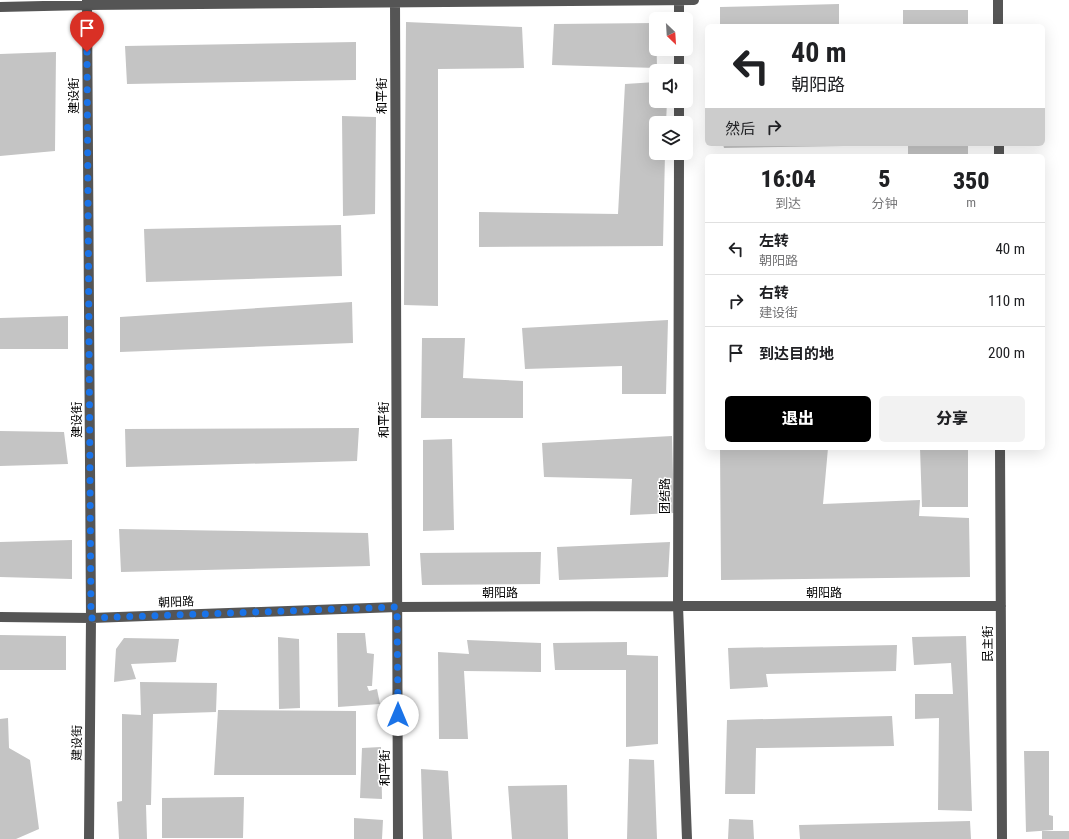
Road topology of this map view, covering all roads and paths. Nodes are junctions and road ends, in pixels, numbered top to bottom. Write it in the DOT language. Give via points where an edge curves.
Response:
graph roads {
  1 [pos="679,0"];
  2 [pos="694,0"];
  3 [pos="998,0"];
  4 [pos="395,1"];
  5 [pos="87,3"];
  6 [pos="0,7"];
  7 [pos="679,12"];
  8 [pos="998,24"];
  9 [pos="679,160"];
  10 [pos="1000,450"];
  11 [pos="678,606"];
  12 [pos="1001,606"];
  13 [pos="397,607"];
  14 [pos="0,617"];
  15 [pos="91,618"];
  16 [pos="89,839"];
  17 [pos="398,839"];
  18 [pos="687,839"];
  19 [pos="1002,839"];
  1 -- 2 [label="street"];
  1 -- 4 [label="street"];
  1 -- 7 [label="street"];
  3 -- 8 [label="street"];
  4 -- 5 [label="street"];
  4 -- 13 [label="street, 和平街"];
  5 -- 6 [label="street"];
  5 -- 15 [label="street, 建设街"];
  9 -- 11 [label="street, 团结路"];
  10 -- 12 [label="street, 民主街"];
  11 -- 12 [label="street, 朝阳路"];
  11 -- 13 [label="street, 朝阳路"];
  11 -- 18 [label="street, 团结路"];
  12 -- 19 [label="street, 民主街"];
  13 -- 15 [label="street, 朝阳路"];
  13 -- 17 [label="street, 和平街"];
  14 -- 15 [label="street, 朝阳路"];
  15 -- 16 [label="street, 建设街"];
}
